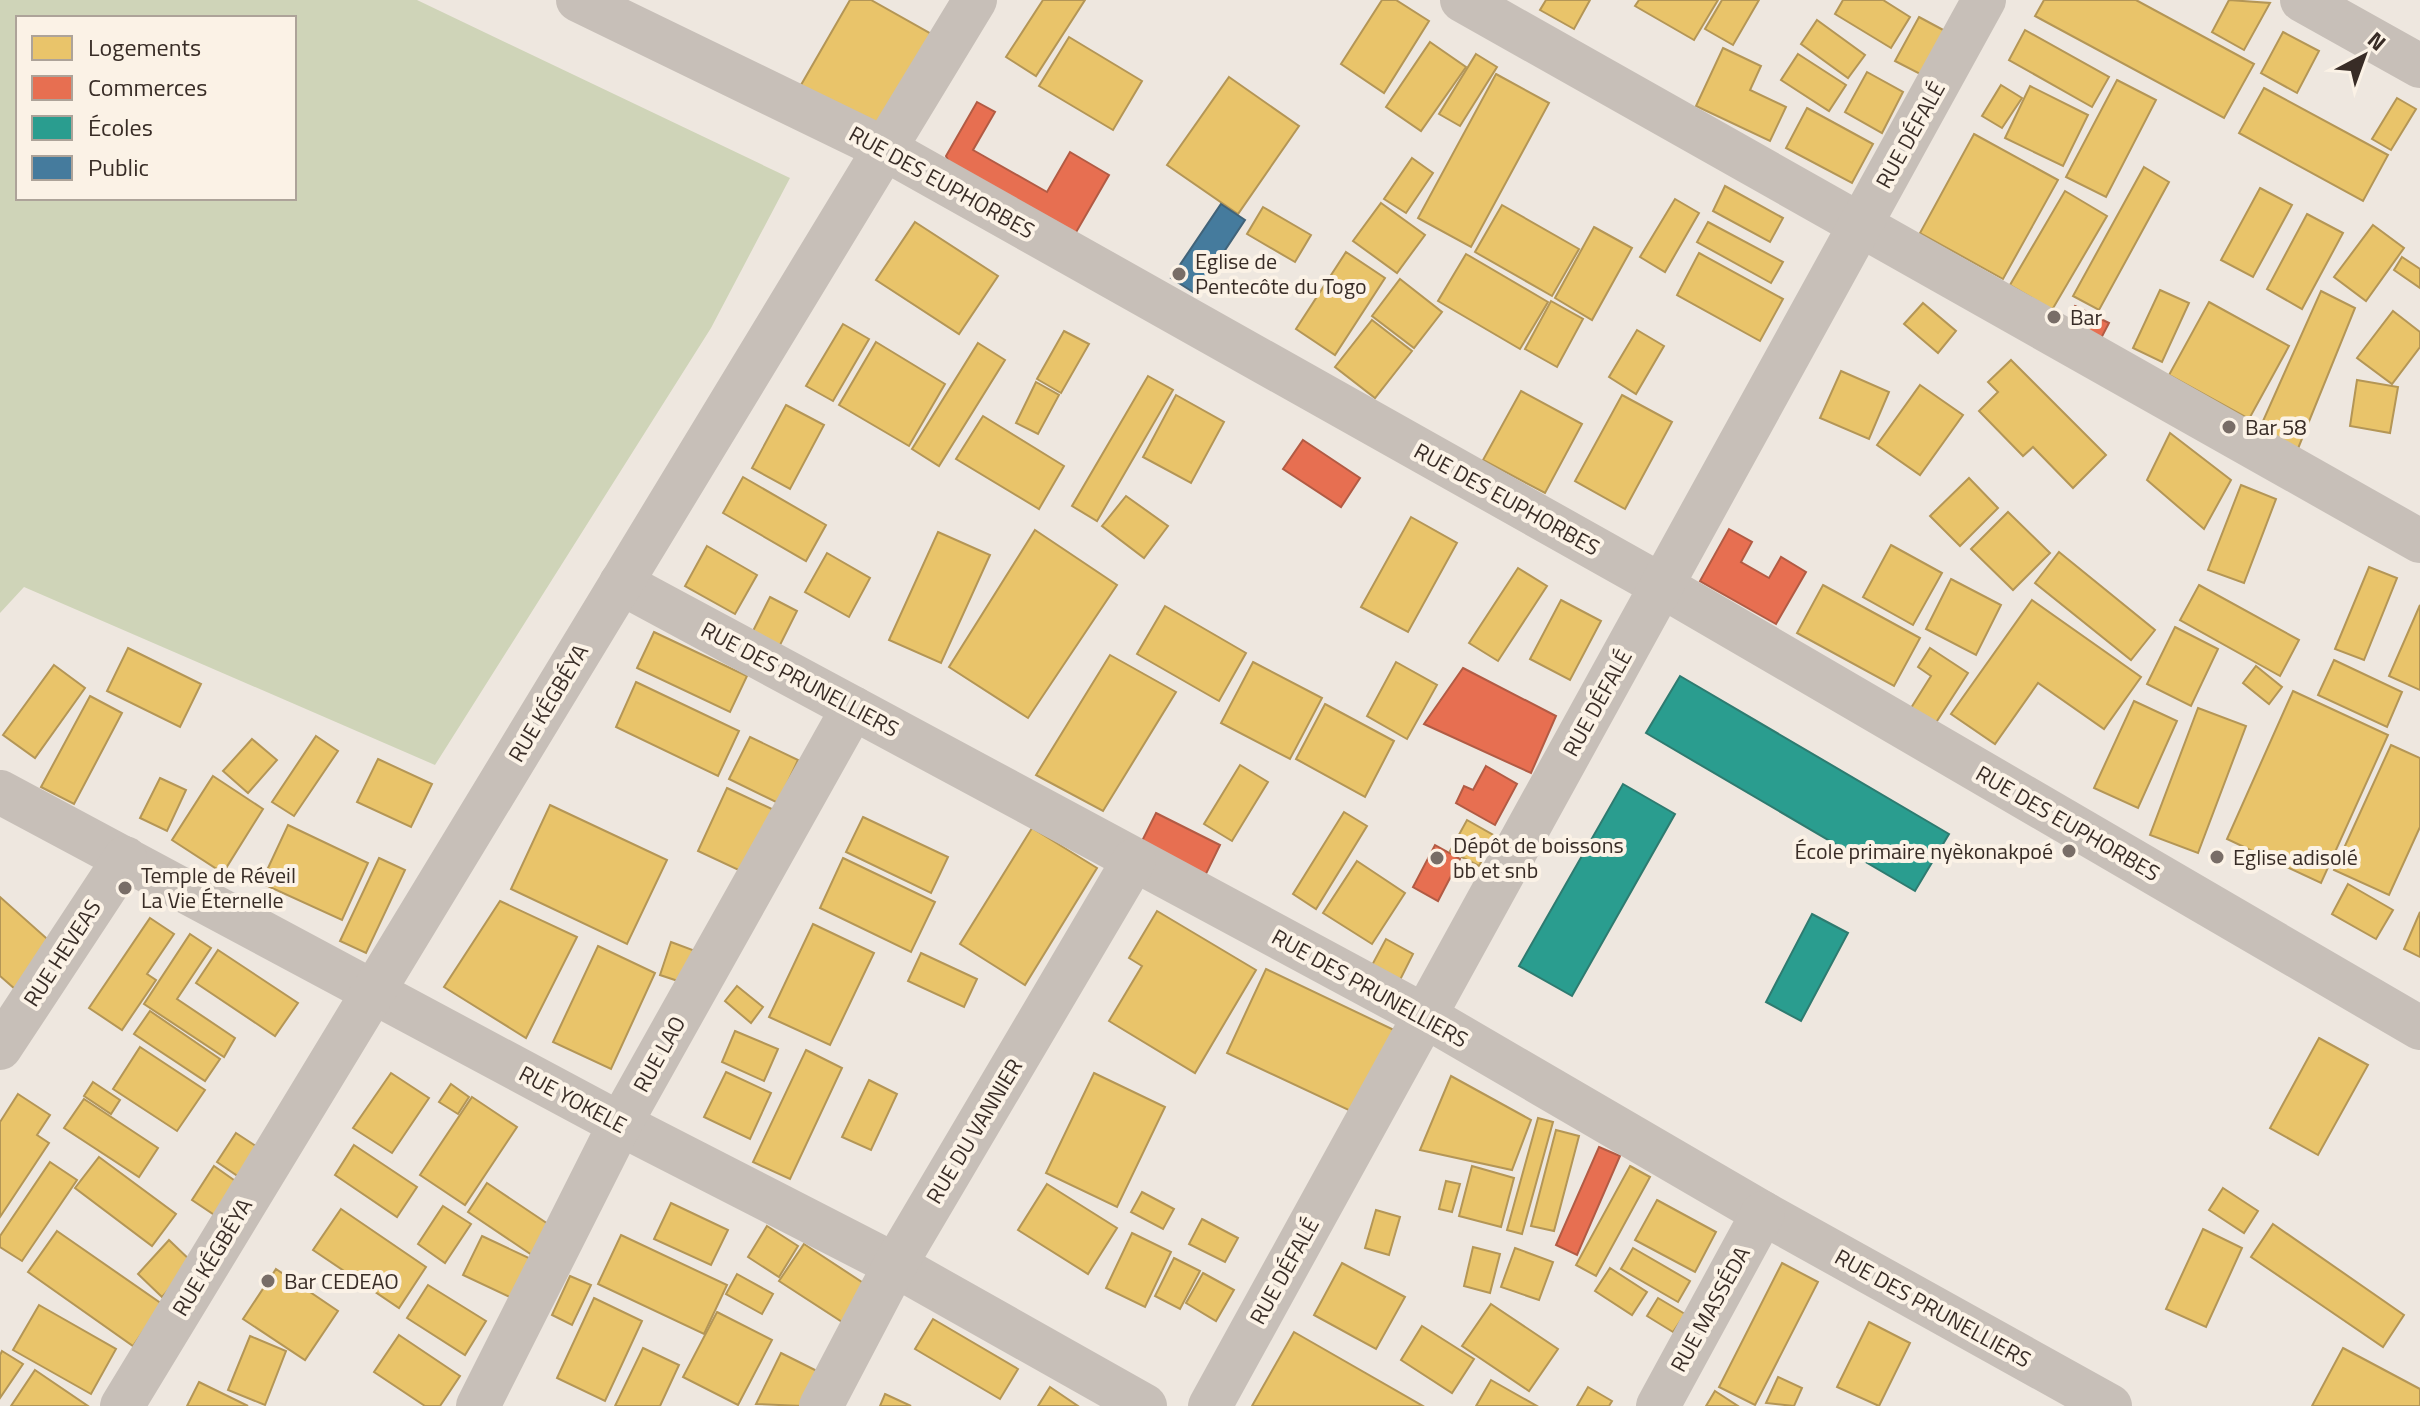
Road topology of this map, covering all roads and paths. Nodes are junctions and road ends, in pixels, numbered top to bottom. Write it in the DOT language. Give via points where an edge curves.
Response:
graph roads {
  1 [pos="578,0"];
  2 [pos="975,0"];
  3 [pos="1462,0"];
  4 [pos="1984,0"];
  5 [pos="2302,0"];
  6 [pos="2420,66"];
  7 [pos="885,149"];
  8 [pos="1860,226"];
  9 [pos="2420,541"];
  10 [pos="621,583"];
  11 [pos="1662,586"];
  12 [pos="853,708"];
  13 [pos="0,792"];
  14 [pos="125,858"];
  15 [pos="1134,860"];
  16 [pos="372,991"];
  17 [pos="1425,1016"];
  18 [pos="2420,1028"];
  19 [pos="0,1048"];
  20 [pos="620,1124"];
  21 [pos="1763,1213"];
  22 [pos="895,1265"];
  23 [pos="2098,1403"];
  24 [pos="122,1406"];
  25 [pos="478,1406"];
  26 [pos="821,1406"];
  27 [pos="1145,1406"];
  28 [pos="1210,1406"];
  29 [pos="1658,1406"];
  1 -- 7 [label="street, RUE DES EUPHORBES"];
  2 -- 7 [label="street, RUE KÉGBÉYA"];
  3 -- 8 [label="street"];
  4 -- 8 [label="street, RUE DÉFALÉ"];
  5 -- 6 [label="street"];
  7 -- 10 [label="street, RUE KÉGBÉYA"];
  7 -- 11 [label="street, RUE DES EUPHORBES"];
  8 -- 9 [label="street"];
  8 -- 11 [label="street, RUE DÉFALÉ"];
  10 -- 12 [label="street, RUE DES PRUNELLIERS"];
  10 -- 16 [label="street, RUE KÉGBÉYA"];
  11 -- 17 [label="street, RUE DÉFALÉ"];
  11 -- 18 [label="street, RUE DES EUPHORBES"];
  12 -- 15 [label="street, RUE DES PRUNELLIERS"];
  12 -- 20 [label="street, RUE LAO"];
  13 -- 14 [label="street, RUE YOKELE"];
  14 -- 16 [label="street, RUE YOKELE"];
  14 -- 19 [label="street, RUE HEVEAS"];
  15 -- 17 [label="street, RUE DES PRUNELLIERS"];
  15 -- 22 [label="street, RUE DU VANNIER"];
  16 -- 20 [label="street, RUE YOKELE"];
  16 -- 24 [label="street, RUE KÉGBÉYA"];
  17 -- 21 [label="street, RUE DES PRUNELLIERS"];
  17 -- 28 [label="street, RUE DÉFALÉ"];
  20 -- 22 [label="street, RUE YOKELE"];
  20 -- 25 [label="street, RUE LAO"];
  21 -- 23 [label="street, RUE DES PRUNELLIERS"];
  21 -- 29 [label="street, RUE MASSÉDA"];
  22 -- 26 [label="street, RUE DU VANNIER"];
  22 -- 27 [label="street, RUE YOKELE"];
}
